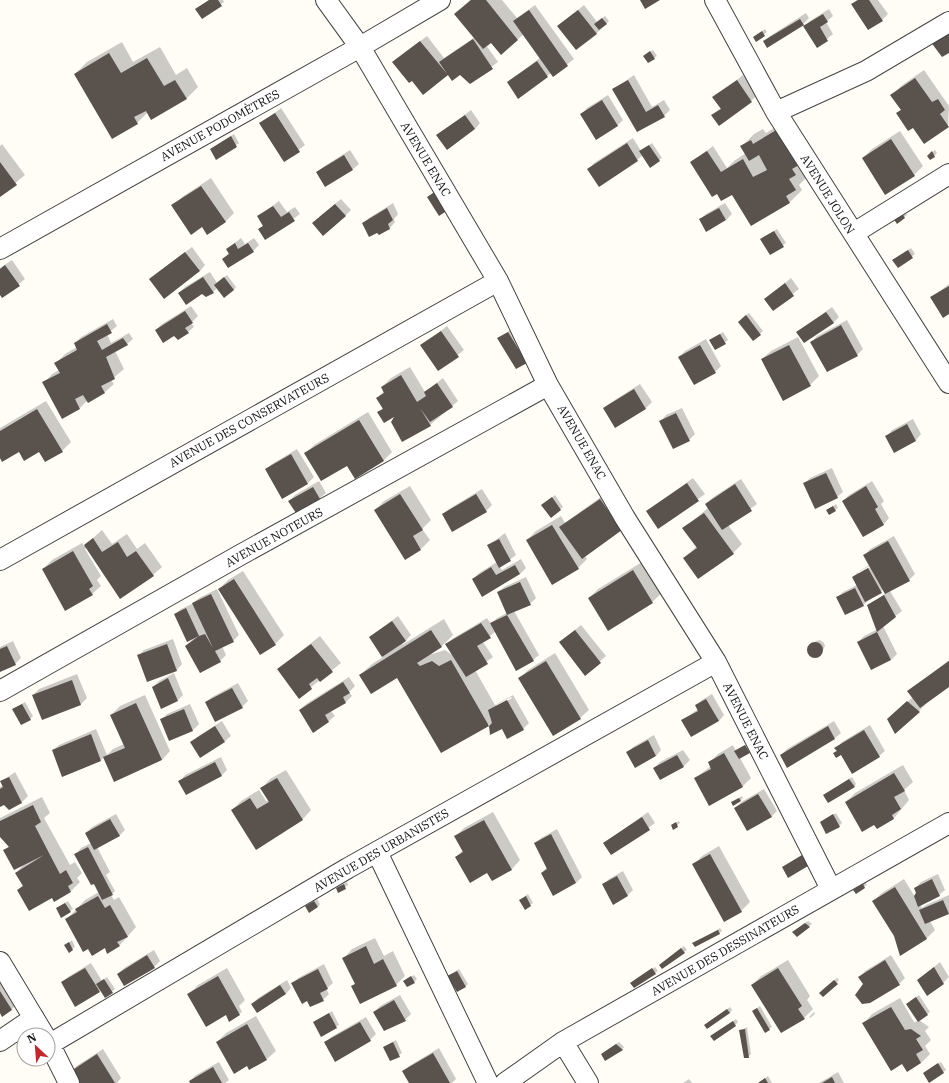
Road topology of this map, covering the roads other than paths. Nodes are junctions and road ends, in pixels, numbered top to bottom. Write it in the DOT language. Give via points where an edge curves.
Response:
graph roads {
  1 [pos="326,0"];
  2 [pos="440,0"];
  3 [pos="715,0"];
  4 [pos="949,22"];
  5 [pos="360,47"];
  6 [pos="776,112"];
  7 [pos="949,174"];
  8 [pos="854,233"];
  9 [pos="0,249"];
  10 [pos="498,281"];
  11 [pos="949,383"];
  12 [pos="548,385"];
  13 [pos="0,560"];
  14 [pos="716,662"];
  15 [pos="0,691"];
  16 [pos="949,823"];
  17 [pos="377,852"];
  18 [pos="831,889"];
  19 [pos="0,962"];
  20 [pos="39,1027"];
  21 [pos="56,1028"];
  22 [pos="16,1039"];
  23 [pos="0,1041"];
  24 [pos="563,1042"];
  25 [pos="56,1058"];
  26 [pos="69,1083"];
  27 [pos="488,1083"];
  28 [pos="505,1083"];
  29 [pos="588,1083"];
  1 -- 5 [label="street, AVENUE ENAC"];
  2 -- 5 [label="street, AVENUE PODOMÈTRES"];
  3 -- 6 [label="street, AVENUE JOLON"];
  4 -- 6 [label="street" via="866,71"];
  5 -- 9 [label="street, AVENUE PODOMÈTRES"];
  5 -- 10 [label="street, AVENUE ENAC"];
  6 -- 8 [label="street, AVENUE JOLON"];
  7 -- 8 [label="street"];
  8 -- 11 [label="street, AVENUE JOLON"];
  10 -- 12 [label="street, AVENUE ENAC"];
  10 -- 13 [label="street, AVENUE DES CONSERVATEURS"];
  12 -- 14 [label="street, AVENUE ENAC" via="626,518"];
  12 -- 15 [label="street, AVENUE NOTEURS"];
  14 -- 17 [label="street, AVENUE DES URBANISTES"];
  14 -- 18 [label="street, AVENUE ENAC"];
  16 -- 18 [label="street, AVENUE DES DESSINATEURS"];
  17 -- 21 [label="street, AVENUE DES URBANISTES"];
  17 -- 27 [label="street"];
  18 -- 24 [label="street, AVENUE DES DESSINATEURS"];
  19 -- 20 [label="street"];
  22 -- 23 [label="street, AVENUE DES URBANISTES"];
  24 -- 28 [label="street, AVENUE DES DESSINATEURS"];
  24 -- 29 [label="street"];
  25 -- 26 [label="street"];
}
